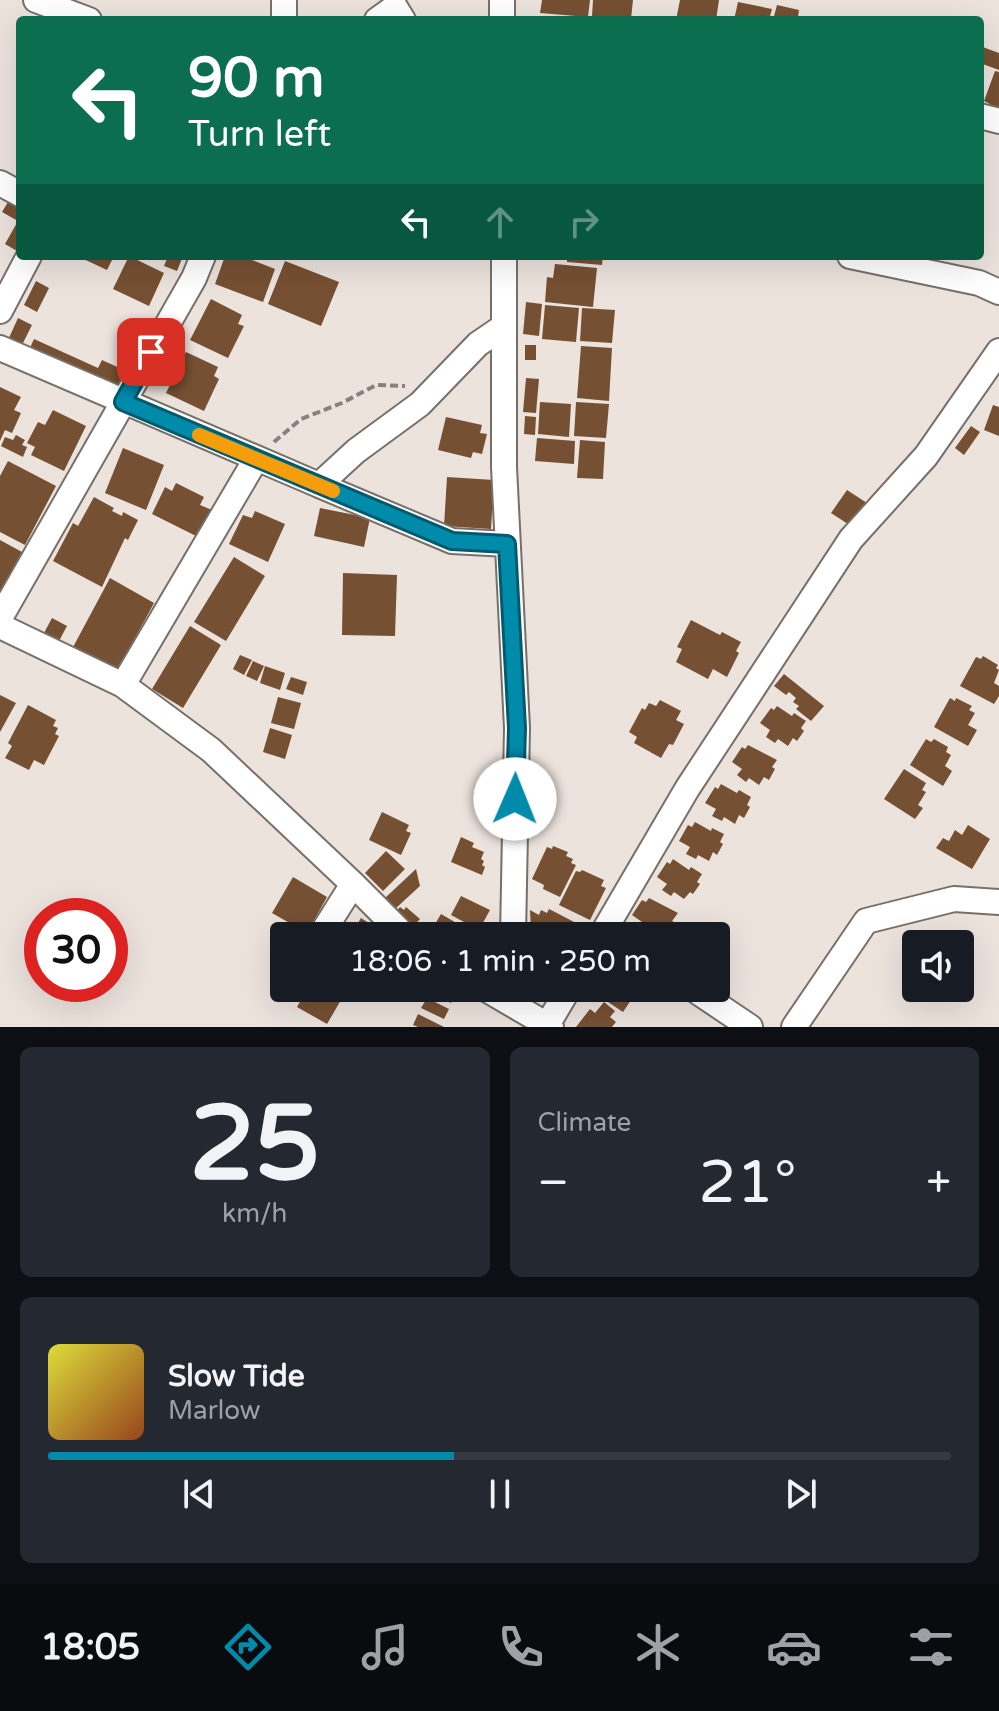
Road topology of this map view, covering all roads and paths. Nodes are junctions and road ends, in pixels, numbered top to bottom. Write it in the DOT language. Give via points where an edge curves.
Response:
graph roads {
  1 [pos="36,0"];
  2 [pos="78,16"];
  3 [pos="383,16"];
  4 [pos="401,16"];
  5 [pos="27,260"];
  6 [pos="201,260"];
  7 [pos="504,260"];
  8 [pos="869,260"];
  9 [pos="999,292"];
  10 [pos="0,311"];
  11 [pos="503,327"];
  12 [pos="0,348"];
  13 [pos="999,351"];
  14 [pos="436,388"];
  15 [pos="123,402"];
  16 [pos="256,459"];
  17 [pos="319,485"];
  18 [pos="507,544"];
  19 [pos="0,618"];
  20 [pos="0,626"];
  21 [pos="123,685"];
  22 [pos="353,884"];
  23 [pos="999,902"];
  24 [pos="329,922"];
  25 [pos="391,922"];
  26 [pos="513,922"];
  27 [pos="614,922"];
  28 [pos="561,1002"];
  29 [pos="713,1002"];
  30 [pos="515,1006"];
  31 [pos="548,1026"];
  32 [pos="750,1027"];
  33 [pos="794,1027"];
  1 -- 2 [label="street"];
  3 -- 4 [label="street" via="395,7"];
  5 -- 10 [label="street"];
  6 -- 15 [label="street"];
  7 -- 11 [label="street"];
  8 -- 9 [label="street"];
  11 -- 14 [label="street" via="478,344"];
  11 -- 18 [label="street"];
  12 -- 15 [label="street"];
  13 -- 27 [label="street" via="926,456 851,539 687,789"];
  14 -- 16 [label="path" via="376,385 301,419"];
  14 -- 17 [label="street"];
  15 -- 16 [label="street"];
  15 -- 19 [label="street"];
  16 -- 17 [label="street"];
  16 -- 21 [label="street"];
  17 -- 18 [label="street" via="452,541"];
  18 -- 26 [label="street" via="517,728"];
  20 -- 21 [label="street"];
  21 -- 22 [label="street" via="211,750"];
  22 -- 24 [label="street"];
  22 -- 25 [label="street"];
  23 -- 33 [label="street" via="954,899 866,921"];
  28 -- 31 [label="street"];
  29 -- 32 [label="street"];
  30 -- 31 [label="street"];
}
